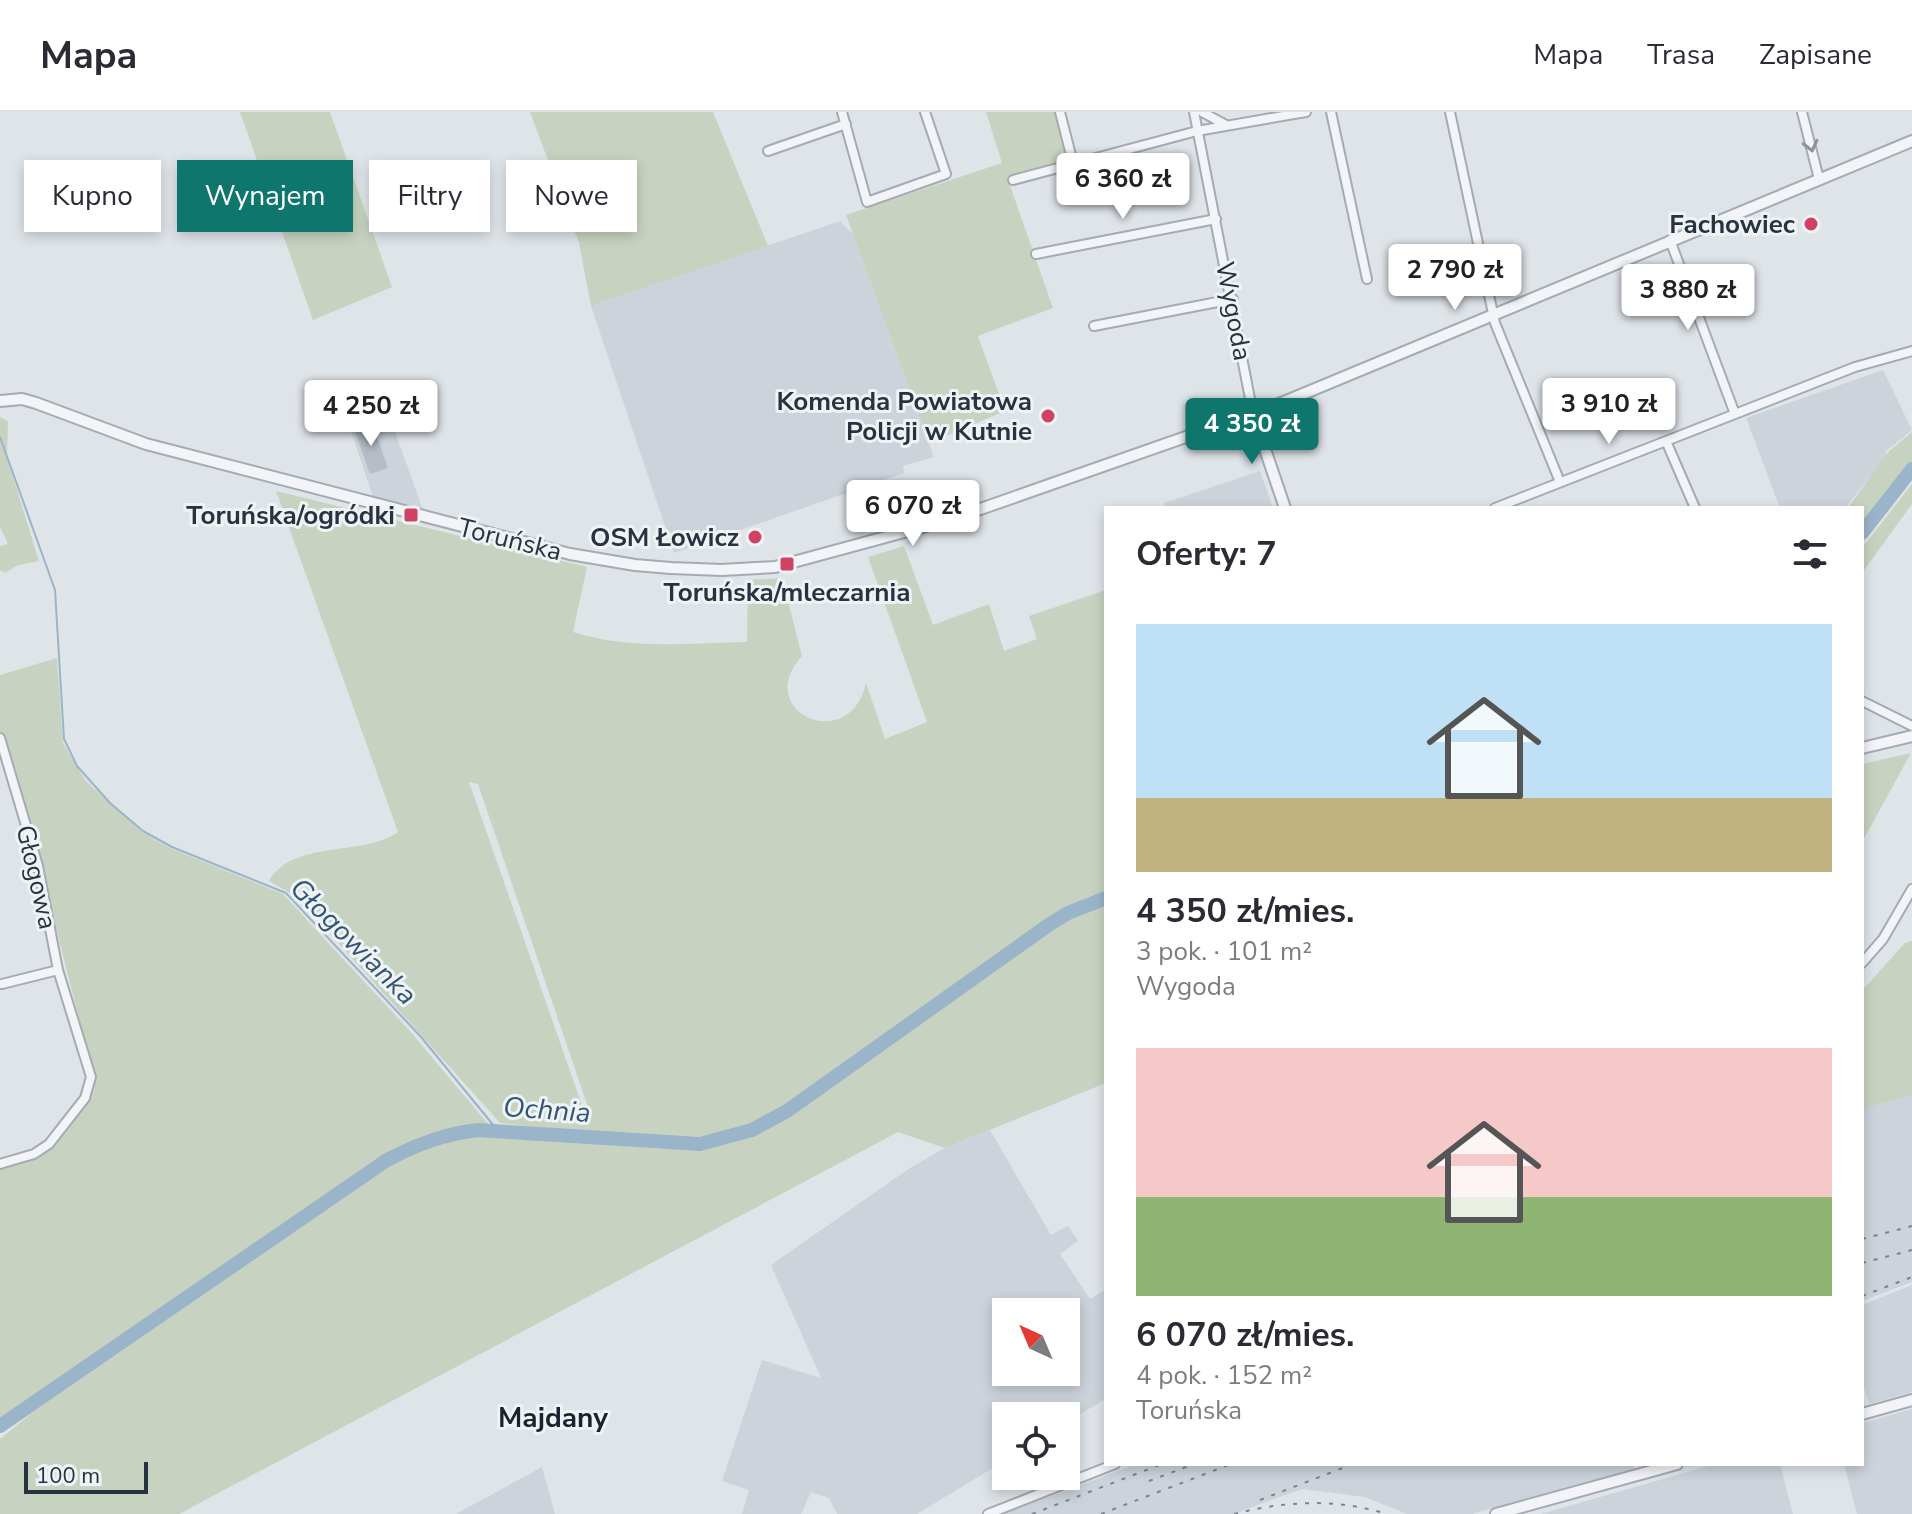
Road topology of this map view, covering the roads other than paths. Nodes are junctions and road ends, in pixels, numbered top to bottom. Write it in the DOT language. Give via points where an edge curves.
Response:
graph roads {
  1 [pos="842,112"];
  2 [pos="925,112"];
  3 [pos="1060,112"];
  4 [pos="1194,112"];
  5 [pos="1202,112"];
  6 [pos="1306,112"];
  7 [pos="1331,112"];
  8 [pos="1450,112"];
  9 [pos="1802,112"];
  10 [pos="1262,115"];
  11 [pos="846,124"];
  12 [pos="1227,125"];
  13 [pos="1197,131"];
  14 [pos="1912,141"];
  15 [pos="768,151"];
  16 [pos="1073,163"];
  17 [pos="1819,179"];
  18 [pos="1013,180"];
  19 [pos="1216,219"];
  20 [pos="1670,240"];
  21 [pos="1036,254"];
  22 [pos="1367,279"];
  23 [pos="1233,299"];
  24 [pos="1492,315"];
  25 [pos="1094,326"];
  26 [pos="1912,351"];
  27 [pos="0,401"];
  28 [pos="1253,414"];
  29 [pos="1735,414"];
  30 [pos="1666,441"];
  31 [pos="1560,482"];
  32 [pos="1284,506"];
  33 [pos="1500,506"];
  34 [pos="1694,506"];
  35 [pos="1864,702"];
  36 [pos="1912,726"];
  37 [pos="1912,736"];
  38 [pos="0,738"];
  39 [pos="1864,748"];
  40 [pos="1912,889"];
  41 [pos="1902,908"];
  42 [pos="1912,914"];
  43 [pos="1864,961"];
  44 [pos="58,970"];
  45 [pos="1,983"];
  46 [pos="0,1164"];
  47 [pos="1912,1400"];
  48 [pos="1864,1413"];
  49 [pos="1110,1466"];
  50 [pos="1670,1466"];
  51 [pos="988,1514"];
  52 [pos="1496,1514"];
  1 -- 11 [label="street"];
  2 -- 11 [label="street" via="946,174 867,202"];
  3 -- 16 [label="street"];
  4 -- 13 [label="street, Wygoda"];
  5 -- 12 [label="street"];
  6 -- 10 [label="street"];
  7 -- 22 [label="street"];
  8 -- 24 [label="street"];
  9 -- 17 [label="street, one-way"];
  10 -- 12 [label="street"];
  11 -- 15 [label="street"];
  12 -- 13 [label="street"];
  13 -- 16 [label="street"];
  13 -- 19 [label="street, Wygoda"];
  14 -- 17 [label="street, Toruńska"];
  16 -- 18 [label="street"];
  17 -- 20 [label="street, Toruńska"];
  19 -- 21 [label="street"];
  19 -- 23 [label="street, Wygoda"];
  20 -- 24 [label="street, Toruńska"];
  20 -- 29 [label="street"];
  23 -- 25 [label="street"];
  23 -- 28 [label="street, Wygoda"];
  24 -- 28 [label="street, Toruńska"];
  24 -- 31 [label="street"];
  26 -- 29 [label="street" via="1855,367"];
  27 -- 28 [label="street, Toruńska" via="22,399 146,444 469,530 604,561 722,570 775,567 952,519"];
  28 -- 32 [label="street, Wygoda"];
  29 -- 30 [label="street"];
  30 -- 31 [label="street"];
  30 -- 34 [label="street"];
  31 -- 33 [label="street"];
  35 -- 36 [label="street"];
  37 -- 39 [label="street"];
  38 -- 44 [label="street, Głogowa" via="38,866"];
  40 -- 41 [label="street"];
  41 -- 42 [label="street"];
  41 -- 43 [label="street"];
  44 -- 45 [label="street"];
  44 -- 46 [label="street, Głogowa" via="91,1077 85,1098 49,1144"];
  47 -- 48 [label="street"];
  49 -- 51 [label="street"];
  50 -- 52 [label="street"];
}
